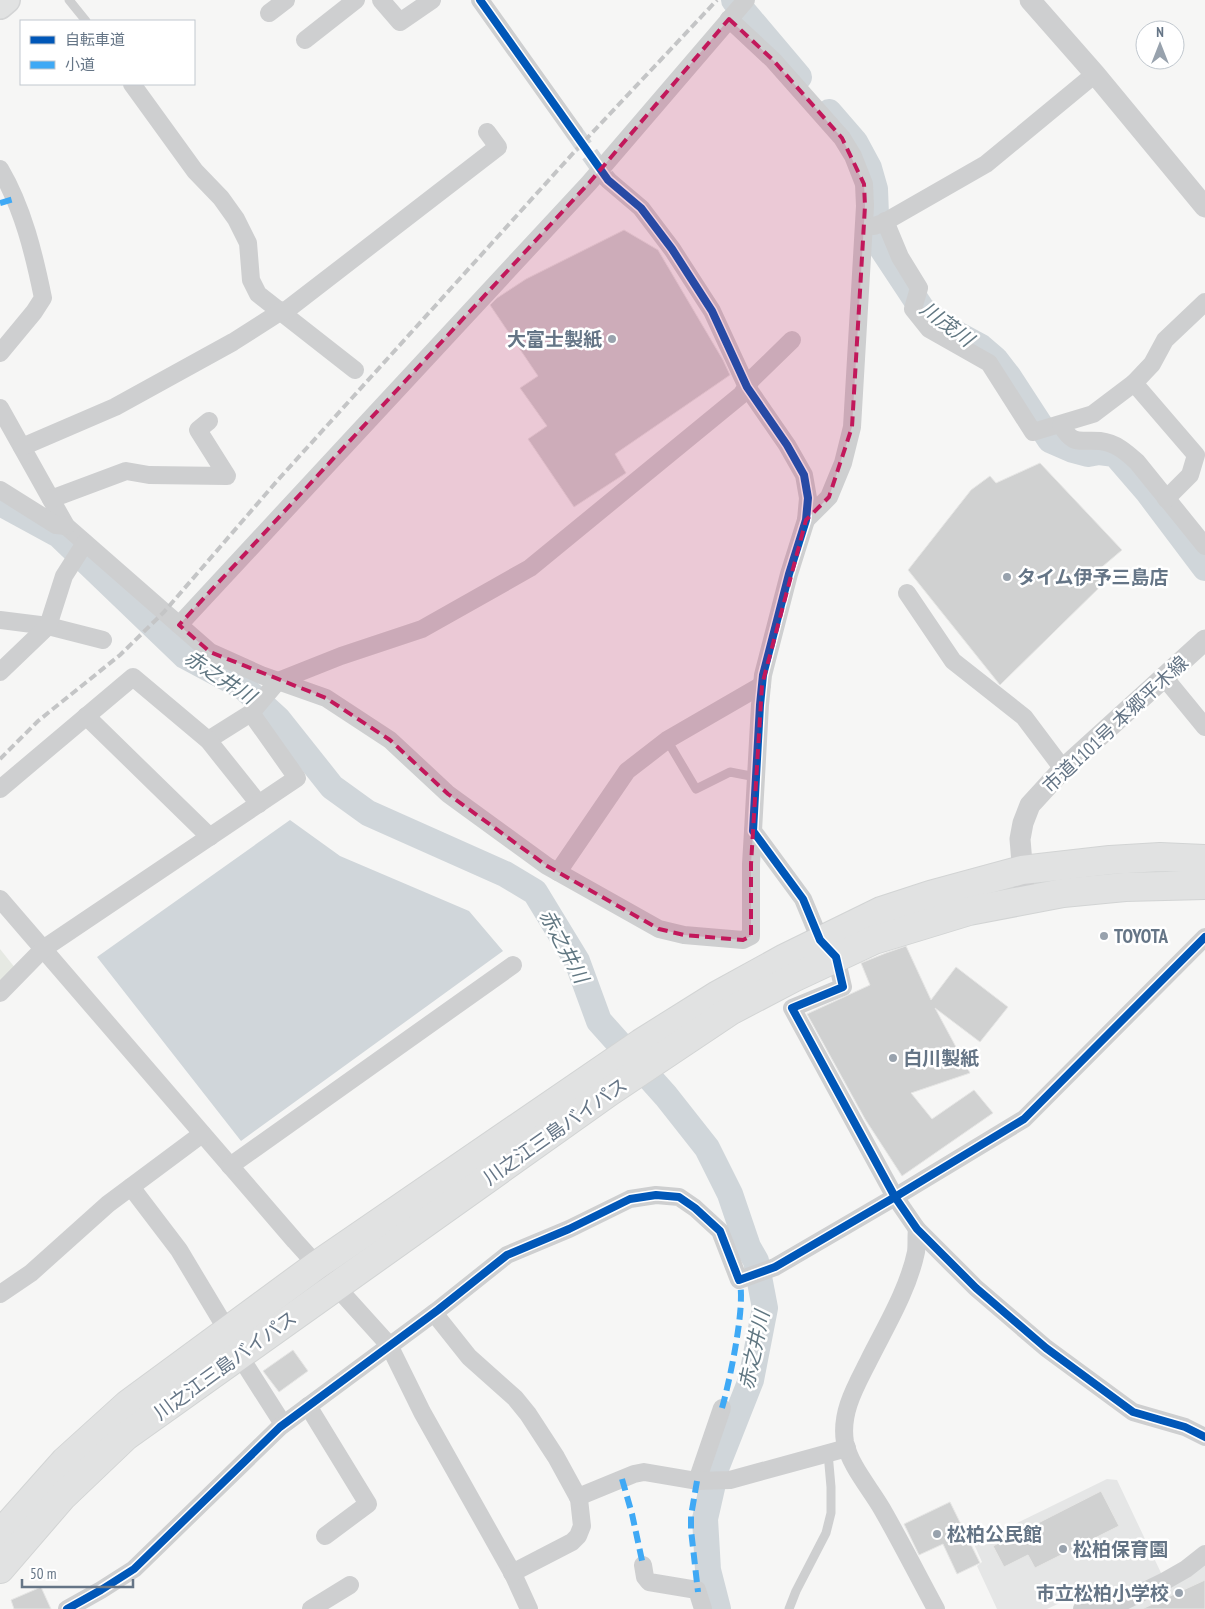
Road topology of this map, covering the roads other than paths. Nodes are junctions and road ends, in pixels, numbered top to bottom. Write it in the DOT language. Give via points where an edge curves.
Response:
graph roads {
  1 [pos="7,0"];
  2 [pos="69,0"];
  3 [pos="286,0"];
  4 [pos="356,0"];
  5 [pos="381,0"];
  6 [pos="432,0"];
  7 [pos="480,0"];
  8 [pos="746,0"];
  9 [pos="1030,0"];
  10 [pos="0,6"];
  11 [pos="269,13"];
  12 [pos="732,17"];
  13 [pos="85,20"];
  14 [pos="305,40"];
  15 [pos="1095,74"];
  16 [pos="133,85"];
  17 [pos="487,132"];
  18 [pos="574,132"];
  19 [pos="0,170"];
  20 [pos="608,180"];
  21 [pos="1205,207"];
  22 [pos="884,222"];
  23 [pos="864,229"];
  24 [pos="1205,302"];
  25 [pos="280,312"];
  26 [pos="792,340"];
  27 [pos="0,353"];
  28 [pos="356,370"];
  29 [pos="1134,383"];
  30 [pos="747,387"];
  31 [pos="0,408"];
  32 [pos="209,420"];
  33 [pos="1050,428"];
  34 [pos="22,447"];
  35 [pos="0,490"];
  36 [pos="51,499"];
  37 [pos="1166,499"];
  38 [pos="806,520"];
  39 [pos="66,526"];
  40 [pos="84,546"];
  41 [pos="1205,546"];
  42 [pos="907,593"];
  43 [pos="0,620"];
  44 [pos="179,625"];
  45 [pos="48,626"];
  46 [pos="103,640"];
  47 [pos="1205,640"];
  48 [pos="0,672"];
  49 [pos="1164,676"];
  50 [pos="762,685"];
  51 [pos="274,687"];
  52 [pos="253,711"];
  53 [pos="86,716"];
  54 [pos="1205,727"];
  55 [pos="208,740"];
  56 [pos="668,740"];
  57 [pos="1063,768"];
  58 [pos="756,777"];
  59 [pos="0,789"];
  60 [pos="259,804"];
  61 [pos="753,831"];
  62 [pos="210,837"];
  63 [pos="1205,859"];
  64 [pos="1022,870"];
  65 [pos="558,872"];
  66 [pos="1205,885"];
  67 [pos="0,898"];
  68 [pos="1025,900"];
  69 [pos="1205,937"];
  70 [pos="43,949"];
  71 [pos="828,949"];
  72 [pos="513,966"];
  73 [pos="0,993"];
  74 [pos="599,1085"];
  75 [pos="202,1134"];
  76 [pos="230,1166"];
  77 [pos="131,1187"];
  78 [pos="895,1197"];
  79 [pos="916,1229"];
  80 [pos="317,1264"];
  81 [pos="336,1285"];
  82 [pos="0,1294"];
  83 [pos="434,1313"];
  84 [pos="226,1330"];
  85 [pos="389,1345"];
  86 [pos="239,1355"];
  87 [pos="308,1406"];
  88 [pos="722,1408"];
  89 [pos="283,1424"];
  90 [pos="1205,1437"];
  91 [pos="847,1448"];
  92 [pos="828,1454"];
  93 [pos="697,1481"];
  94 [pos="578,1497"];
  95 [pos="329,1526"];
  96 [pos="0,1534"];
  97 [pos="1205,1554"];
  98 [pos="643,1564"];
  99 [pos="0,1570"];
  100 [pos="512,1573"];
  101 [pos="350,1585"];
  102 [pos="67,1609"];
  103 [pos="310,1609"];
  104 [pos="530,1609"];
  105 [pos="703,1609"];
  106 [pos="789,1609"];
  107 [pos="936,1609"];
  108 [pos="1082,1609"];
  1 -- 10 [label="main road"];
  2 -- 13 [label="lane"];
  3 -- 11 [label="street"];
  4 -- 14 [label="street"];
  5 -- 6 [label="street" via="400,22"];
  7 -- 18 [label="street"];
  8 -- 12 [label="street"];
  9 -- 15 [label="street"];
  12 -- 23 [label="street" via="842,138 864,184"];
  12 -- 44 [label="street" via="589,183"];
  15 -- 21 [label="street"];
  15 -- 22 [label="street" via="986,164"];
  16 -- 25 [label="street" via="195,171 236,219 248,243 251,280 258,294"];
  17 -- 25 [label="street" via="498,147"];
  19 -- 27 [label="street" via="20,212 43,298"];
  20 -- 30 [label="street" via="641,208 672,249 712,311"];
  22 -- 23 [label="street"];
  22 -- 33 [label="street" via="900,257 920,288 913,309 929,328 989,363 1033,432"];
  23 -- 38 [label="street" via="852,427 843,463 829,497"];
  24 -- 29 [label="street" via="1165,340 1152,364"];
  25 -- 28 [label="street"];
  25 -- 34 [label="street" via="233,342 115,407"];
  26 -- 30 [label="street"];
  29 -- 33 [label="street" via="1092,414"];
  29 -- 37 [label="street" via="1196,455 1190,475"];
  30 -- 38 [label="street" via="804,475 808,498"];
  30 -- 51 [label="street" via="530,568 422,629 341,656"];
  31 -- 34 [label="street"];
  32 -- 36 [label="street" via="198,430 227,476 149,475 126,471"];
  33 -- 37 [label="street" via="1082,442 1101,441 1125,450"];
  34 -- 36 [label="street"];
  35 -- 39 [label="street" via="56,525"];
  36 -- 39 [label="street"];
  37 -- 41 [label="street"];
  38 -- 50 [label="street" via="789,574"];
  39 -- 40 [label="street"];
  40 -- 44 [label="street"];
  40 -- 45 [label="street" via="64,576"];
  42 -- 57 [label="street" via="953,661 1024,717"];
  43 -- 45 [label="street"];
  44 -- 51 [label="street" via="210,652"];
  45 -- 46 [label="street"];
  45 -- 48 [label="street"];
  47 -- 49 [label="street, 市道1101号 本郷平木線"];
  49 -- 54 [label="street"];
  49 -- 57 [label="street, 市道1101号 本郷平木線"];
  50 -- 56 [label="street"];
  50 -- 58 [label="street"];
  51 -- 52 [label="street"];
  51 -- 65 [label="street" via="326,698 390,740 448,794"];
  52 -- 55 [label="street"];
  52 -- 60 [label="street" via="297,778"];
  53 -- 55 [label="street" via="133,677"];
  53 -- 59 [label="street"];
  53 -- 62 [label="street"];
  55 -- 60 [label="street"];
  56 -- 58 [label="lane" via="696,789 730,772"];
  56 -- 65 [label="street" via="628,770"];
  57 -- 64 [label="street, 市道1101号 本郷平木線" via="1030,805 1020,839"];
  58 -- 61 [label="street"];
  60 -- 62 [label="street"];
  61 -- 65 [label="street" via="751,936 743,940 659,929"];
  61 -- 71 [label="street" via="803,899"];
  62 -- 70 [label="street"];
  63 -- 64 [label="highway, 川之江三島バイパス" via="1110,860"];
  64 -- 68 [label="street, 市道1101号 本郷平木線"];
  64 -- 71 [label="highway, 川之江三島バイパス" via="881,911"];
  66 -- 68 [label="highway, 川之江三島バイパス" via="1125,887"];
  67 -- 70 [label="street"];
  68 -- 71 [label="highway, 川之江三島バイパス" via="969,911 874,940"];
  69 -- 78 [label="street" via="1024,1119"];
  70 -- 73 [label="street"];
  70 -- 75 [label="street"];
  71 -- 74 [label="highway, 川之江三島バイパス" via="716,996 648,1052"];
  71 -- 78 [label="street" via="843,987 792,1008"];
  72 -- 76 [label="street"];
  74 -- 80 [label="highway, 川之江三島バイパス"];
  74 -- 81 [label="highway, 川之江三島バイパス"];
  75 -- 76 [label="street"];
  75 -- 77 [label="street"];
  76 -- 80 [label="street"];
  77 -- 82 [label="street" via="31,1273"];
  77 -- 84 [label="street" via="178,1250"];
  78 -- 79 [label="street"];
  78 -- 83 [label="street" via="775,1267 739,1280 720,1231 695,1208 679,1198 656,1195 630,1199 507,1255"];
  79 -- 90 [label="street" via="976,1288 1046,1348 1133,1412 1186,1427"];
  79 -- 91 [label="street" via="916,1251 902,1293 846,1409"];
  80 -- 81 [label="street"];
  80 -- 84 [label="highway, 川之江三島バイパス"];
  81 -- 85 [label="street"];
  81 -- 86 [label="highway, 川之江三島バイパス"];
  83 -- 85 [label="street"];
  83 -- 94 [label="street" via="470,1357 528,1414"];
  84 -- 96 [label="highway, 川之江三島バイパス" via="128,1404 65,1461"];
  85 -- 87 [label="street"];
  85 -- 100 [label="street" via="422,1412"];
  86 -- 89 [label="street"];
  86 -- 99 [label="highway, 川之江三島バイパス" via="126,1436 62,1497"];
  87 -- 89 [label="street"];
  87 -- 95 [label="street" via="358,1473 368,1504"];
  88 -- 93 [label="street"];
  89 -- 102 [label="street" via="134,1569"];
  91 -- 92 [label="street"];
  91 -- 107 [label="street"];
  92 -- 93 [label="street" via="730,1480"];
  92 -- 106 [label="lane" via="831,1513 826,1533"];
  93 -- 94 [label="street" via="644,1472"];
  94 -- 100 [label="street" via="582,1526 578,1536"];
  97 -- 108 [label="street" via="1165,1581 1114,1606"];
  98 -- 105 [label="street" via="649,1582 696,1590"];
  100 -- 104 [label="street"];
  101 -- 103 [label="street"];
}
